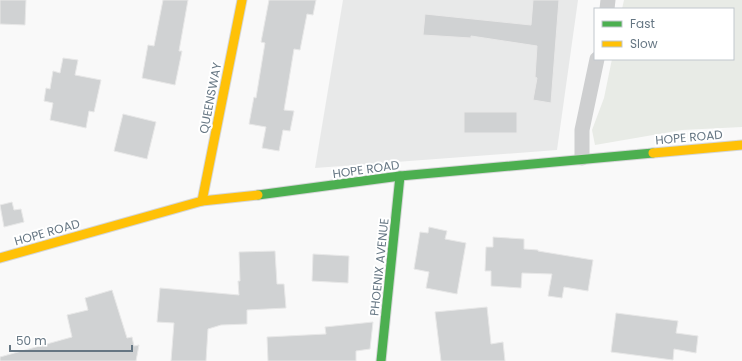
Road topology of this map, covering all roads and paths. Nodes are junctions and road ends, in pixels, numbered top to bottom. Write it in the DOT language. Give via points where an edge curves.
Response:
graph roads {
  1 [pos="242,0"];
  2 [pos="597,60"];
  3 [pos="742,145"];
  4 [pos="582,158"];
  5 [pos="400,176"];
  6 [pos="202,201"];
  7 [pos="0,258"];
  8 [pos="381,361"];
  1 -- 6 [label="main road, QUEENSWAY"];
  2 -- 4 [label="street" via="582,130"];
  3 -- 4 [label="main road, HOPE ROAD"];
  4 -- 5 [label="main road, HOPE ROAD"];
  5 -- 6 [label="main road, HOPE ROAD"];
  5 -- 8 [label="main road, PHOENIX AVENUE"];
  6 -- 7 [label="main road, HOPE ROAD"];
}
